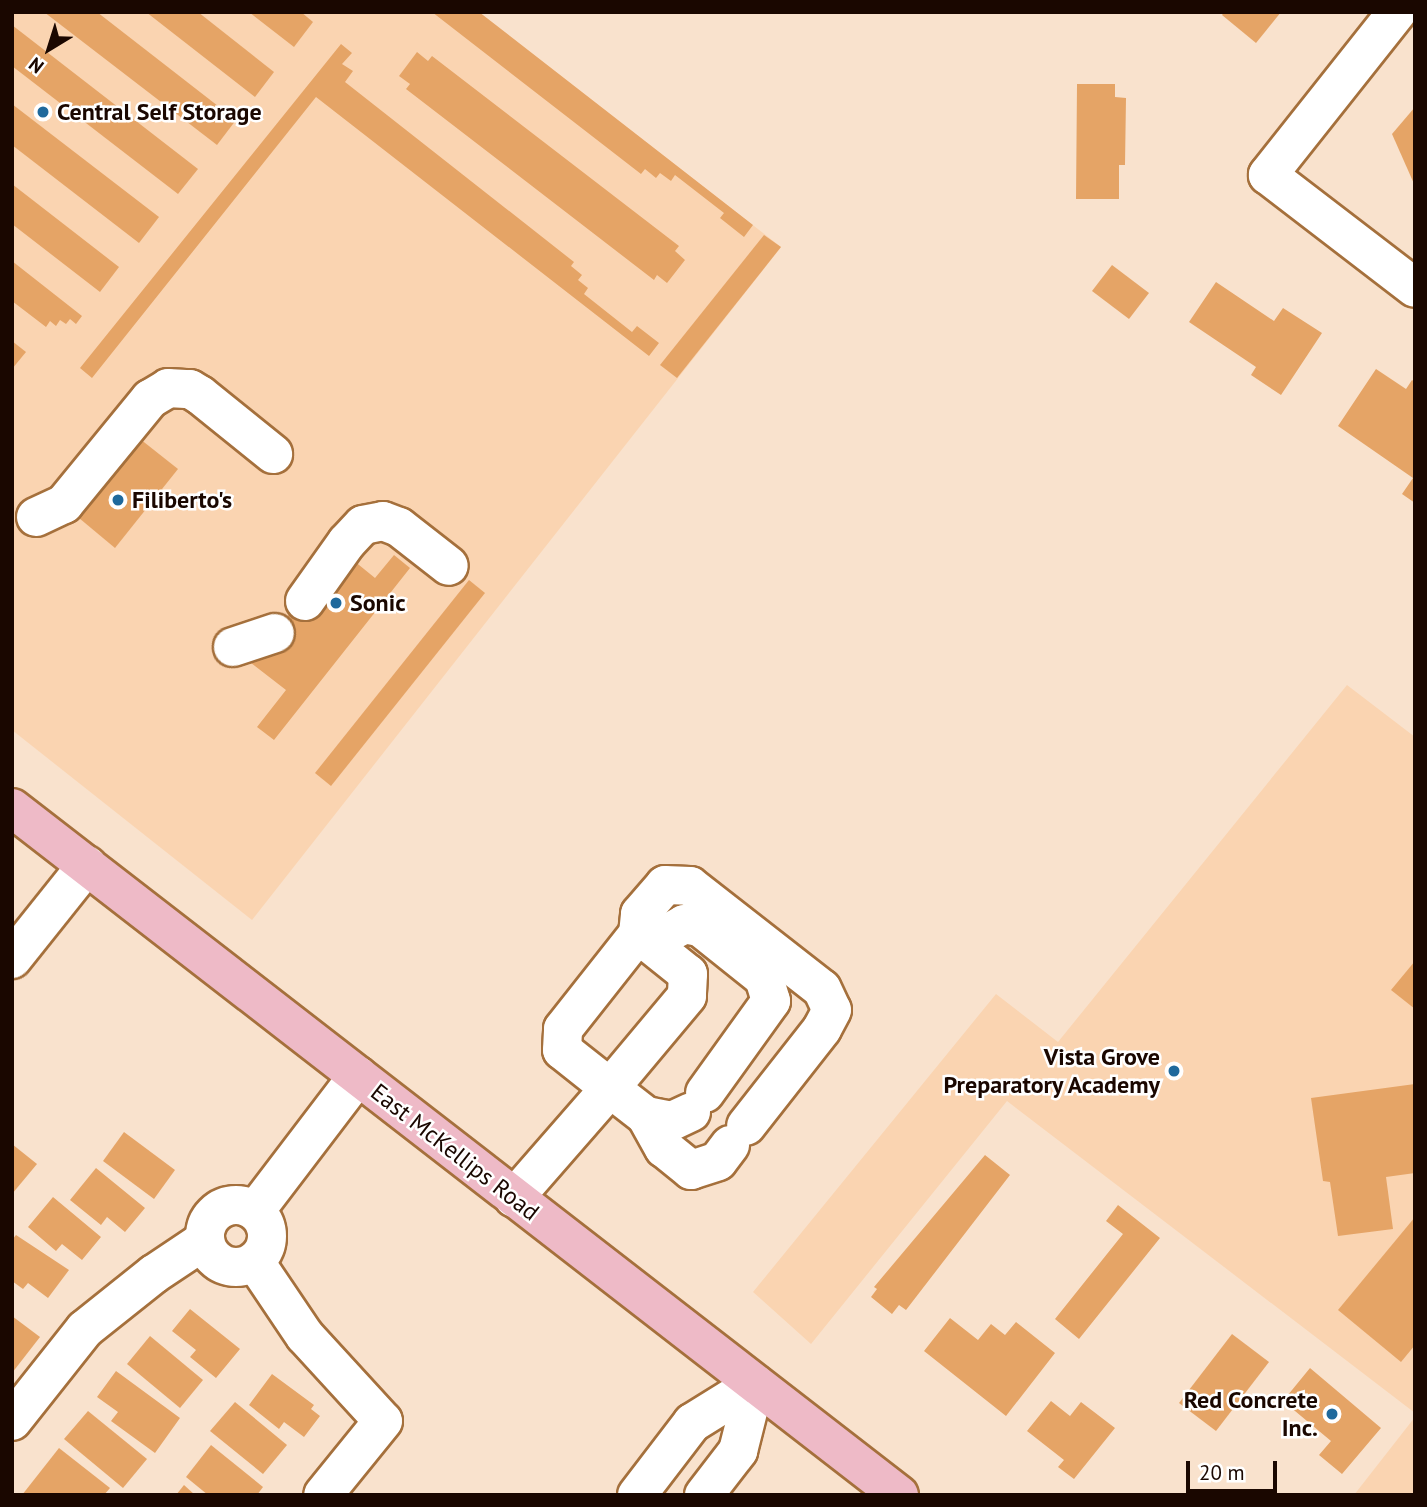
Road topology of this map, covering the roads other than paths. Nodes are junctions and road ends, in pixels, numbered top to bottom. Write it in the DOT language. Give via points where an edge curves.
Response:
graph roads {
  1 [pos="1397,12"];
  2 [pos="1415,288"];
  3 [pos="273,454"];
  4 [pos="36,517"];
  5 [pos="449,566"];
  6 [pos="305,601"];
  7 [pos="275,633"];
  8 [pos="233,647"];
  9 [pos="12,808"];
  10 [pos="87,865"];
  11 [pos="643,938"];
  12 [pos="12,959"];
  13 [pos="358,1076"];
  14 [pos="610,1088"];
  15 [pos="646,1116"];
  16 [pos="514,1198"];
  17 [pos="255,1211"];
  18 [pos="205,1240"];
  19 [pos="255,1262"];
  20 [pos="755,1384"];
  21 [pos="12,1421"];
  22 [pos="323,1495"];
  23 [pos="637,1495"];
  24 [pos="704,1495"];
  25 [pos="898,1495"];
  1 -- 2 [label="street" via="1268,174"];
  3 -- 4 [label="street" via="190,389 168,388 150,399 64,504"];
  5 -- 6 [label="street" via="399,527 383,521 363,525"];
  7 -- 8 [label="street"];
  9 -- 10 [label="main road, East McKellips Road"];
  10 -- 12 [label="street"];
  10 -- 13 [label="main road, East McKellips Road"];
  11 -- 14 [label="street" via="688,974 687,996"];
  11 -- 14 [label="street" via="563,1029 562,1050"];
  11 -- 15 [label="street" via="684,924 700,928 764,978 771,1001 698,1102 672,1121"];
  11 -- 15 [label="street" via="640,914 665,885 690,886 822,989 832,1010 718,1161 691,1170 664,1148"];
  13 -- 16 [label="main road, East McKellips Road"];
  13 -- 17 [label="street"];
  14 -- 15 [label="street"];
  14 -- 16 [label="street"];
  16 -- 20 [label="main road, East McKellips Road"];
  17 -- 18 [label="street" via="236,1204 225,1206 209,1219"];
  17 -- 19 [label="street" via="268,1236 267,1246"];
  18 -- 19 [label="street" via="219,1263 238,1268"];
  18 -- 21 [label="street" via="85,1329"];
  19 -- 22 [label="street" via="305,1336 383,1421"];
  20 -- 23 [label="street" via="692,1423"];
  20 -- 24 [label="street" via="738,1451"];
  20 -- 25 [label="main road, East McKellips Road"];
}
